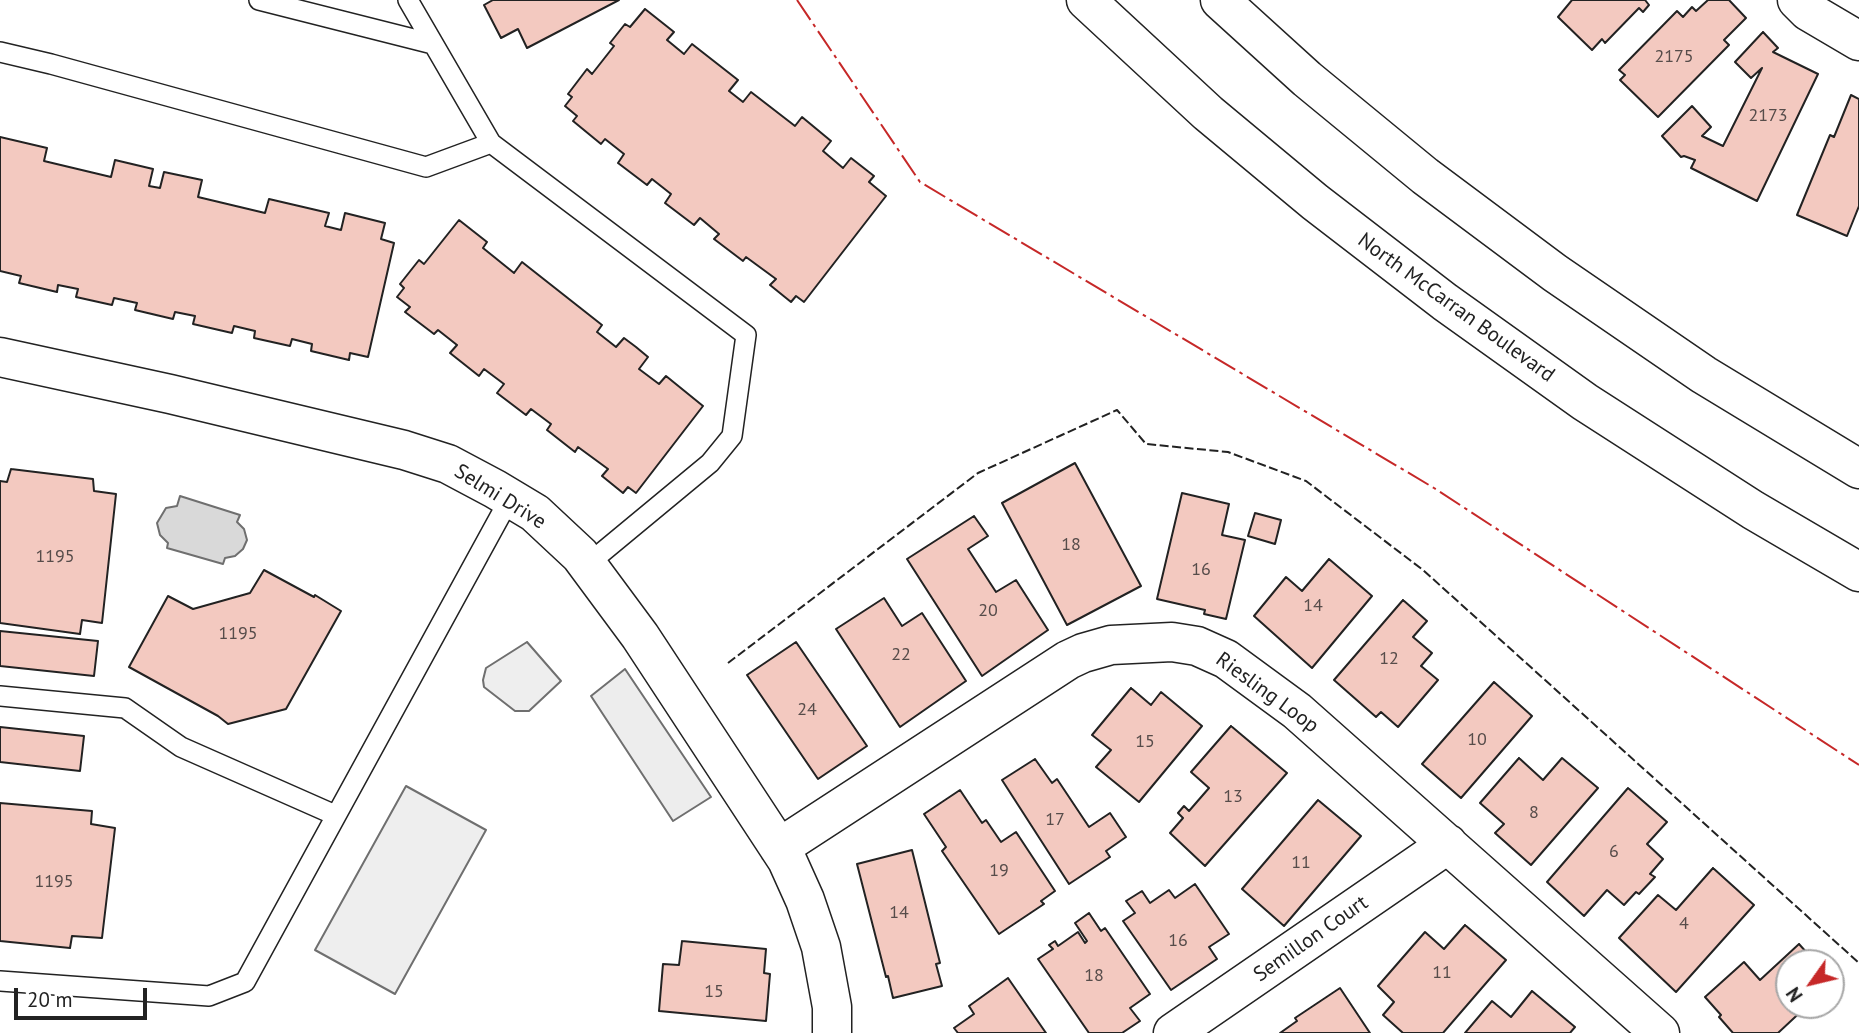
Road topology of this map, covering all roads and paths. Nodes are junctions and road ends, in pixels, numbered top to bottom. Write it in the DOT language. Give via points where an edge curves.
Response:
graph roads {
  1 [pos="259,0"];
  2 [pos="408,0"];
  3 [pos="1086,0"];
  4 [pos="1220,0"];
  5 [pos="1797,0"];
  6 [pos="1859,41"];
  7 [pos="433,44"];
  8 [pos="0,52"];
  9 [pos="491,143"];
  10 [pos="0,357"];
  11 [pos="1859,469"];
  12 [pos="510,498"];
  13 [pos="588,564"];
  14 [pos="1859,572"];
  15 [pos="0,696"];
  16 [pos="335,815"];
  17 [pos="1448,844"];
  18 [pos="779,848"];
  19 [pos="0,981"];
  20 [pos="832,1033"];
  21 [pos="1173,1033"];
  22 [pos="1660,1033"];
  1 -- 7 [label="lane"];
  2 -- 7 [label="lane"];
  3 -- 14 [label="street, North McCarran Boulevard" via="1208,113 1445,302 1585,402"];
  4 -- 11 [label="street" via="1307,79 1555,273 1704,375"];
  5 -- 6 [label="street"];
  7 -- 9 [label="lane"];
  8 -- 9 [label="lane" via="426,167"];
  9 -- 13 [label="lane" via="746,335 732,436 710,463"];
  10 -- 12 [label="street, Selmi Drive" via="404,450 448,464"];
  12 -- 13 [label="street, Selmi Drive" via="535,513"];
  12 -- 16 [label="lane"];
  13 -- 18 [label="street, Selmi Drive"];
  15 -- 16 [label="lane" via="125,708 181,747"];
  16 -- 19 [label="lane" via="245,982 209,996"];
  17 -- 18 [label="street, Riesling Loop" via="1297,710 1226,659 1197,646 1172,642 1111,645 1068,660"];
  17 -- 21 [label="street, Semillon Court"];
  17 -- 22 [label="street, Riesling Loop"];
  18 -- 20 [label="street, Selmi Drive" via="805,900 821,947"];
}
